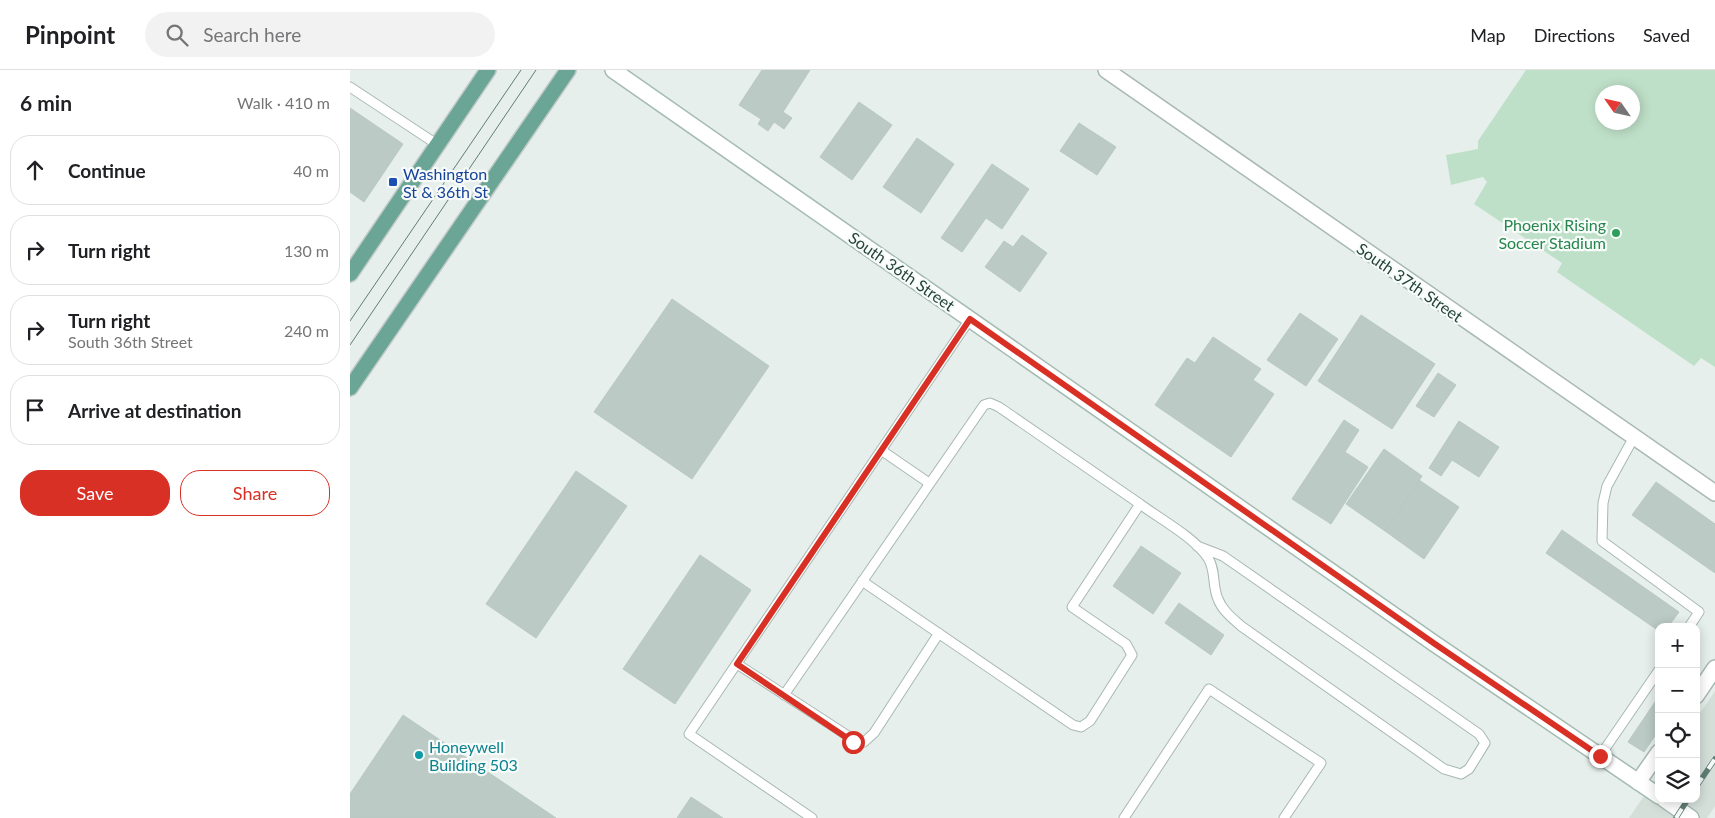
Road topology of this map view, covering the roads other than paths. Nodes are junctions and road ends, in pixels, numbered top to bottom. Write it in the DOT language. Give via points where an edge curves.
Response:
graph roads {
  1 [pos="488,70"];
  2 [pos="568,70"];
  3 [pos="614,70"];
  4 [pos="1112,72"];
  5 [pos="350,87"];
  6 [pos="438,145"];
  7 [pos="350,274"];
  8 [pos="970,319"];
  9 [pos="350,388"];
  10 [pos="1634,437"];
  11 [pos="881,450"];
  12 [pos="929,483"];
  13 [pos="1715,493"];
  14 [pos="1140,504"];
  15 [pos="1197,546"];
  16 [pos="862,581"];
  17 [pos="1692,623"];
  18 [pos="939,633"];
  19 [pos="737,664"];
  20 [pos="1715,668"];
  21 [pos="1655,676"];
  22 [pos="1700,690"];
  23 [pos="784,695"];
  24 [pos="1600,756"];
  25 [pos="1655,758"];
  26 [pos="1638,782"];
  27 [pos="1655,793"];
  28 [pos="1670,803"];
  29 [pos="812,818"];
  30 [pos="1124,818"];
  31 [pos="1284,818"];
  32 [pos="1691,818"];
  1 -- 6 [label="main road"];
  2 -- 9 [label="main road"];
  3 -- 8 [label="street, South 36th Street"];
  4 -- 10 [label="street, South 37th Street"];
  5 -- 6 [label="lane"];
  6 -- 7 [label="main road"];
  8 -- 11 [label="lane"];
  8 -- 24 [label="street, South 36th Street"];
  10 -- 13 [label="street, South 37th Street"];
  10 -- 17 [label="lane" via="1607,486 1602,541 1699,612"];
  11 -- 12 [label="lane"];
  11 -- 19 [label="lane"];
  12 -- 14 [label="lane" via="980,408 987,403"];
  12 -- 16 [label="lane"];
  14 -- 15 [label="lane"];
  14 -- 18 [label="lane" via="1072,607 1126,644 1131,652 1130,660 1090,721 1081,727 1073,725"];
  15 -- 15 [label="lane" via="1208,558 1224,610 1241,626 1444,769 1461,774 1469,769 1485,743 1480,734 1223,556"];
  16 -- 18 [label="lane"];
  16 -- 23 [label="lane"];
  18 -- 23 [label="lane" via="864,742 853,742"];
  19 -- 23 [label="lane"];
  19 -- 29 [label="lane" via="689,734"];
  20 -- 22 [label="street"];
  21 -- 24 [label="lane"];
  24 -- 26 [label="street, South 36th Street"];
  25 -- 26 [label="street"];
  26 -- 27 [label="street, South 36th Street"];
  28 -- 32 [label="street"];
  30 -- 31 [label="lane" via="1209,689 1321,763"];
}
